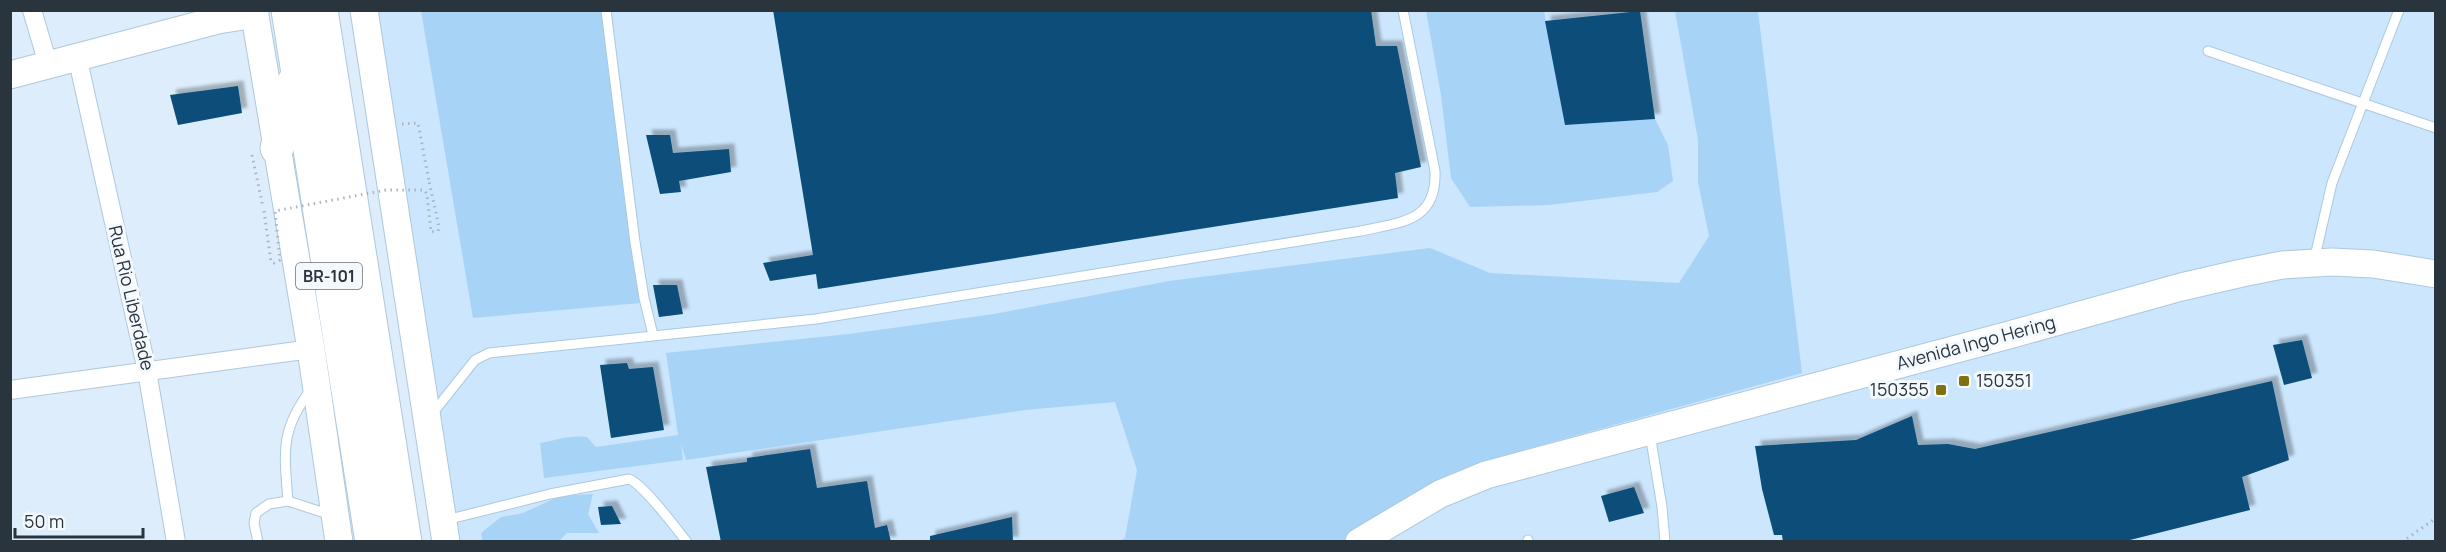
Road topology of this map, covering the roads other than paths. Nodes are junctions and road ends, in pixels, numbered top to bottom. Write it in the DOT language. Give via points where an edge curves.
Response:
graph roads {
  1 [pos="32,10"];
  2 [pos="288,10"];
  3 [pos="321,10"];
  4 [pos="364,10"];
  5 [pos="606,10"];
  6 [pos="1402,10"];
  7 [pos="2399,10"];
  8 [pos="255,12"];
  9 [pos="2208,51"];
  10 [pos="76,56"];
  11 [pos="48,64"];
  12 [pos="297,68"];
  13 [pos="10,75"];
  14 [pos="2363,105"];
  15 [pos="2436,128"];
  16 [pos="277,148"];
  17 [pos="2313,263"];
  18 [pos="2436,274"];
  19 [pos="653,335"];
  20 [pos="311,349"];
  21 [pos="147,370"];
  22 [pos="315,383"];
  23 [pos="10,390"];
  24 [pos="428,420"];
  25 [pos="1649,430"];
  26 [pos="288,501"];
  27 [pos="336,529"];
  28 [pos="445,531"];
  29 [pos="170,540"];
  30 [pos="258,542"];
  31 [pos="372,542"];
  32 [pos="405,542"];
  33 [pos="687,542"];
  34 [pos="1359,542"];
  35 [pos="1665,542"];
  1 -- 11 [label="street"];
  2 -- 12 [label="highway, BR-101"];
  3 -- 32 [label="highway, BR-101"];
  4 -- 24 [label="main road"];
  5 -- 19 [label="lane" via="635,242"];
  6 -- 19 [label="lane" via="1436,188 1430,204 1407,221 816,319"];
  7 -- 14 [label="lane"];
  8 -- 10 [label="main road"];
  8 -- 16 [label="main road"];
  9 -- 14 [label="lane"];
  10 -- 11 [label="main road"];
  10 -- 21 [label="street, Rua Rio Liberdade"];
  11 -- 13 [label="main road"];
  12 -- 16 [label="highway"];
  12 -- 31 [label="highway, BR-101"];
  14 -- 15 [label="lane"];
  14 -- 17 [label="lane" via="2332,183"];
  16 -- 20 [label="main road"];
  17 -- 18 [label="main road, Avenida Ingo Hering" via="2373,264"];
  17 -- 25 [label="main road, Avenida Ingo Hering" via="2282,265 2181,287"];
  19 -- 24 [label="lane" via="481,356"];
  20 -- 21 [label="street"];
  20 -- 22 [label="main road"];
  21 -- 23 [label="street"];
  21 -- 29 [label="street, Rua Rio Liberdade"];
  22 -- 26 [label="lane" via="293,413 288,431"];
  22 -- 27 [label="main road"];
  24 -- 28 [label="main road"];
  25 -- 34 [label="main road, Avenida Ingo Hering" via="1486,474 1440,494"];
  25 -- 35 [label="lane"];
  26 -- 27 [label="lane"];
  26 -- 30 [label="lane" via="269,504 256,513"];
  28 -- 33 [label="lane" via="550,494 629,479"];
}
